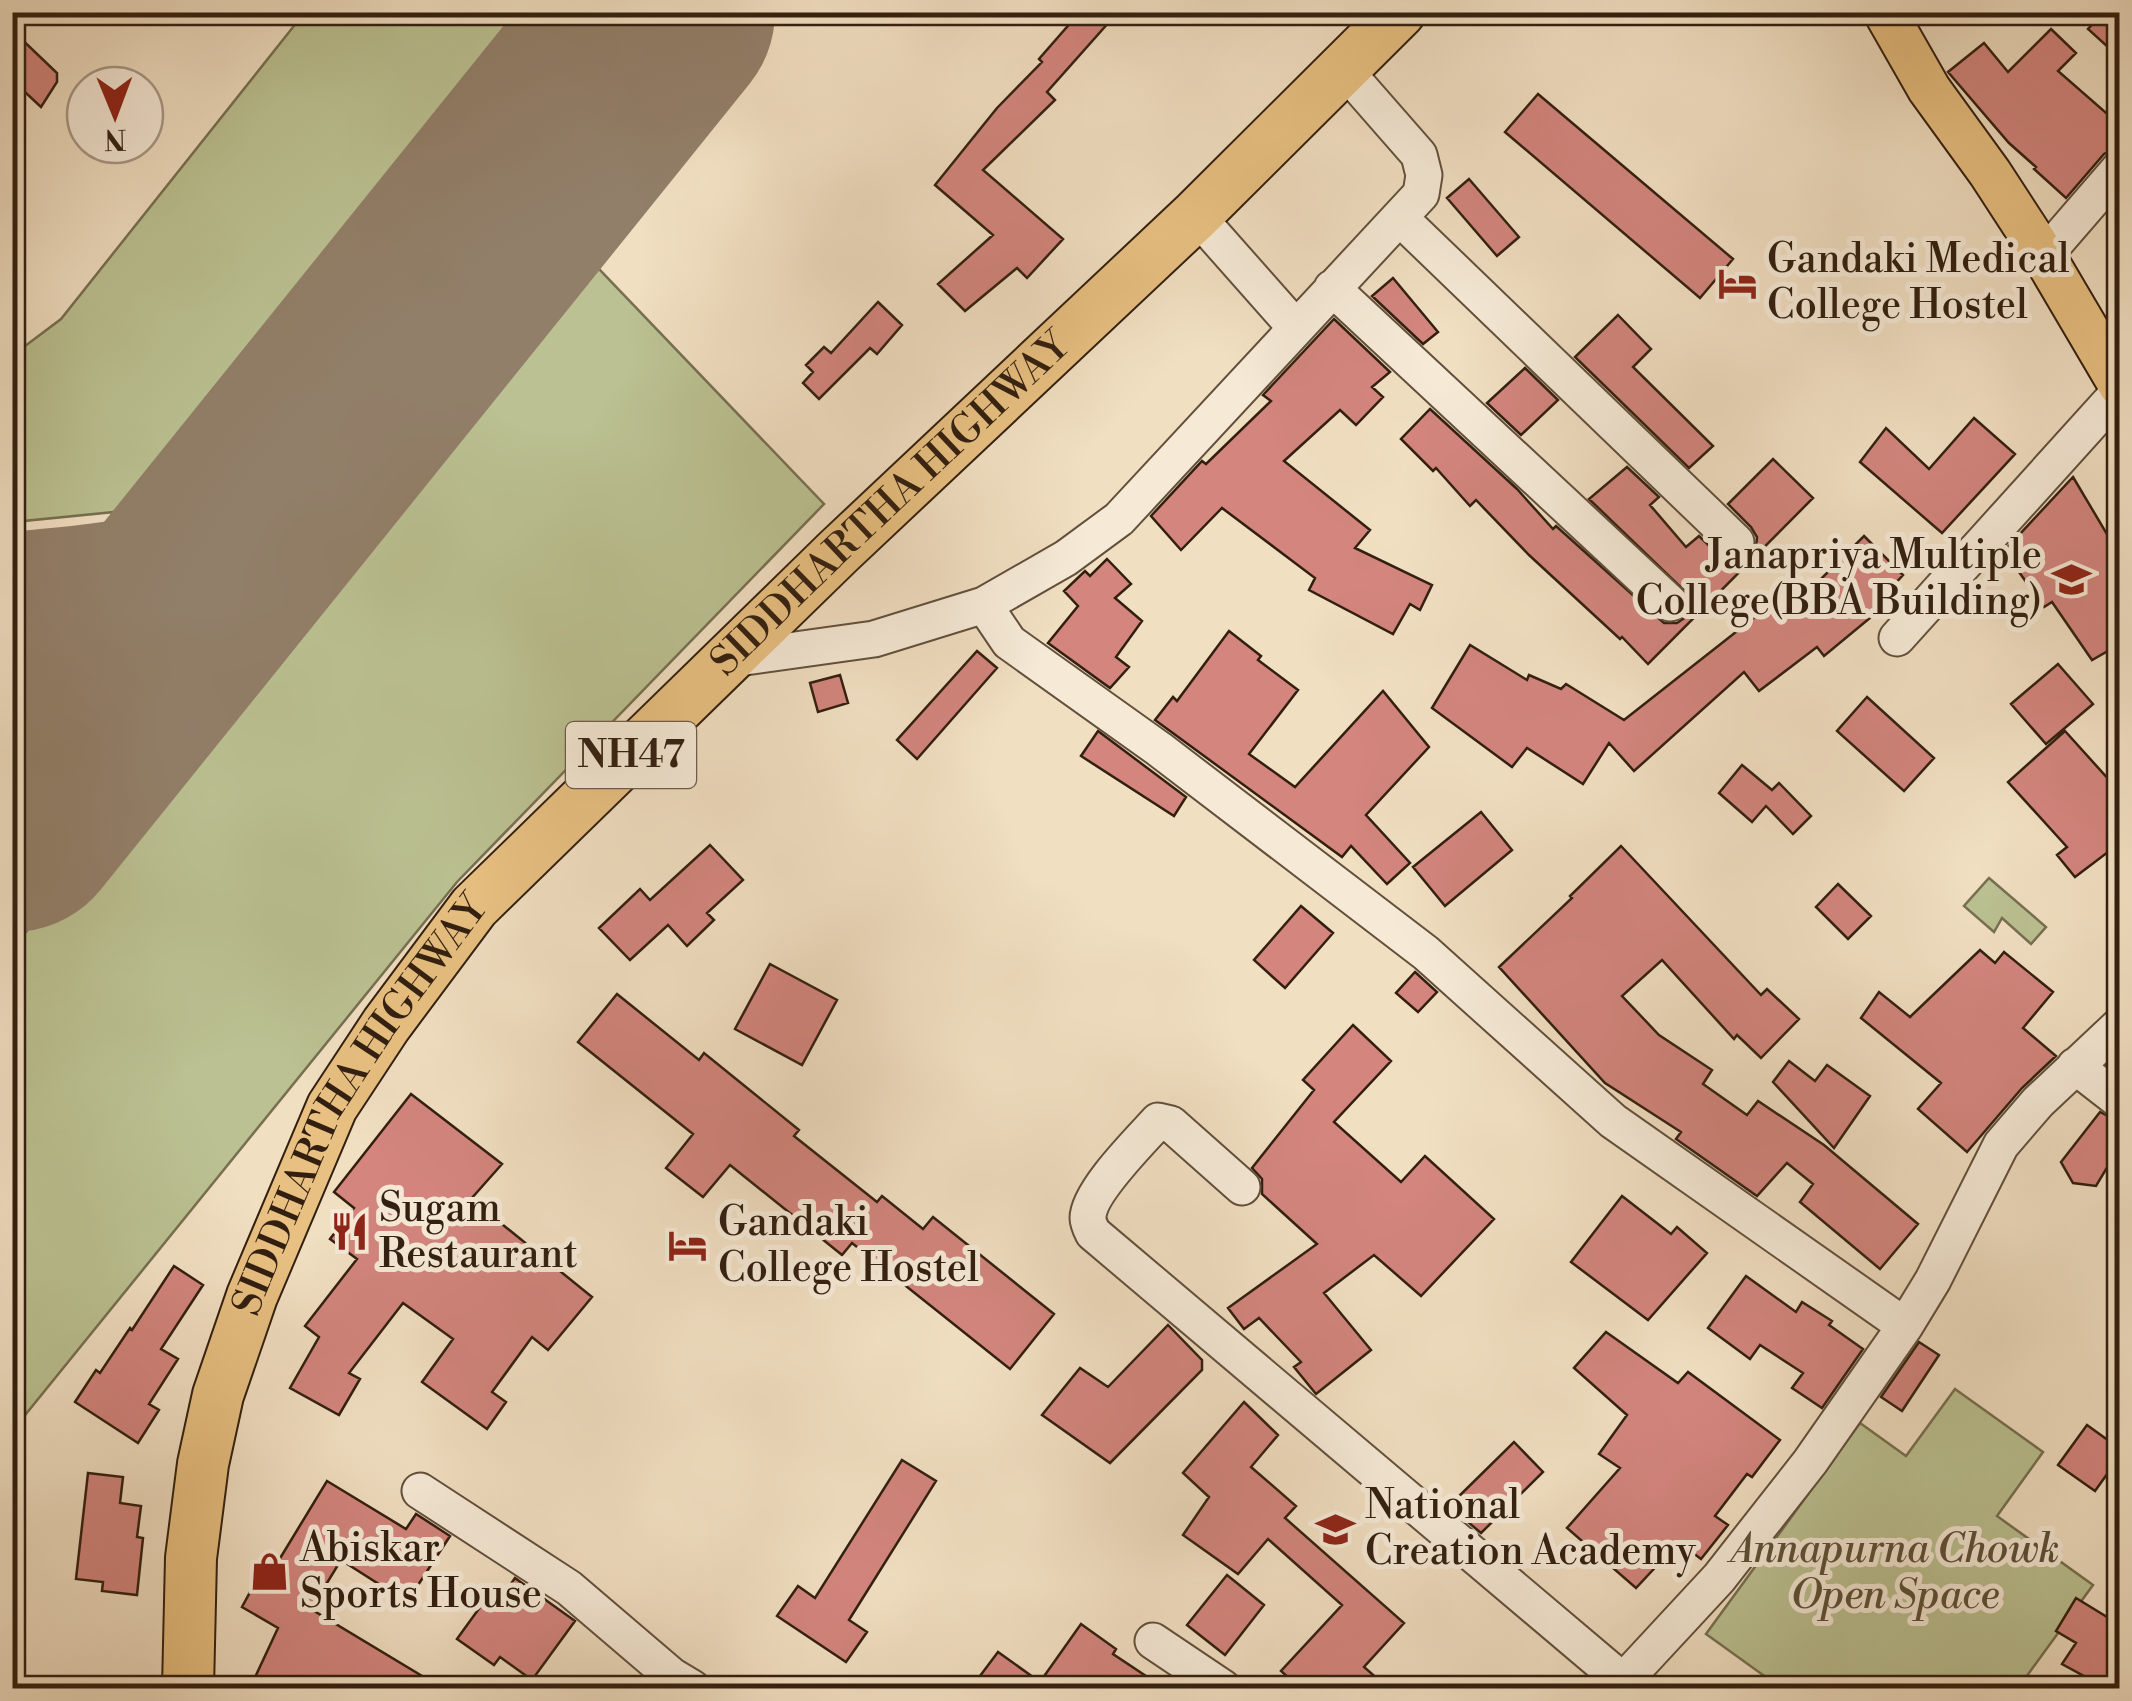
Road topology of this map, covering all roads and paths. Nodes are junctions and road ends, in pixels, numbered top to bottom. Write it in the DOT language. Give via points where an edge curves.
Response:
graph roads {
  1 [pos="1400,12"];
  2 [pos="1885,12"];
  3 [pos="1342,67"];
  4 [pos="2120,168"];
  5 [pos="1196,216"];
  6 [pos="1401,218"];
  7 [pos="2044,256"];
  8 [pos="1332,288"];
  9 [pos="1296,328"];
  10 [pos="2120,388"];
  11 [pos="1736,542"];
  12 [pos="1670,602"];
  13 [pos="984,604"];
  14 [pos="1897,638"];
  15 [pos="730,659"];
  16 [pos="2120,1025"];
  17 [pos="2075,1066"];
  18 [pos="2120,1101"];
  19 [pos="1242,1188"];
  20 [pos="1906,1326"];
  21 [pos="420,1491"];
  22 [pos="1153,1641"];
  23 [pos="1620,1685"];
  24 [pos="188,1688"];
  25 [pos="692,1688"];
  26 [pos="1223,1688"];
  1 -- 3 [label="highway, SIDDHARTHA HIGHWAY / NH47"];
  2 -- 7 [label="main road" via="1929,89"];
  3 -- 5 [label="highway, SIDDHARTHA HIGHWAY / NH47"];
  3 -- 6 [label="street" via="1418,155 1421,194"];
  4 -- 7 [label="street"];
  5 -- 9 [label="street"];
  5 -- 15 [label="highway, SIDDHARTHA HIGHWAY / NH47"];
  6 -- 8 [label="street"];
  6 -- 11 [label="street"];
  7 -- 10 [label="main road"];
  8 -- 9 [label="street"];
  8 -- 12 [label="street"];
  9 -- 13 [label="street" via="1118,519 1066,558"];
  10 -- 14 [label="street"];
  13 -- 15 [label="street" via="874,639"];
  13 -- 20 [label="street" via="1009,642 1426,953 1613,1121"];
  15 -- 24 [label="highway, SIDDHARTHA HIGHWAY / NH47" via="474,908 332,1107 218,1395 191,1558"];
  16 -- 17 [label="street"];
  17 -- 18 [label="street"];
  17 -- 20 [label="street" via="2001,1144"];
  19 -- 23 [label="street" via="1170,1124 1158,1121 1106,1182 1088,1220 1093,1233"];
  20 -- 23 [label="street" via="1719,1578"];
  21 -- 25 [label="street" via="570,1588"];
  22 -- 26 [label="street"];
}
